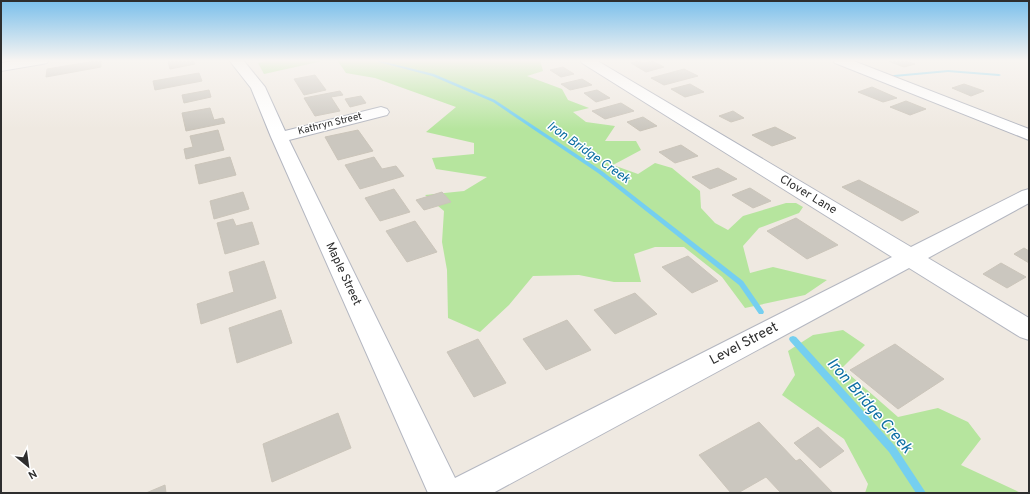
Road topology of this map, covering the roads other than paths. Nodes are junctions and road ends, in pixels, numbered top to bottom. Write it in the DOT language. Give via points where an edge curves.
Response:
graph roads {
  1 [pos="254,83"];
  2 [pos="625,83"];
  3 [pos="898,83"];
  4 [pos="382,112"];
  5 [pos="1029,135"];
  6 [pos="279,137"];
  7 [pos="1029,196"];
  8 [pos="910,258"];
  9 [pos="1029,330"];
  10 [pos="445,493"];
  11 [pos="460,493"];
  1 -- 6 [label="street, Maple Street"];
  2 -- 8 [label="street, Clover Lane"];
  3 -- 5 [label="street"];
  4 -- 6 [label="street, Kathryn Street"];
  6 -- 10 [label="street, Maple Street"];
  7 -- 8 [label="street, Level Street"];
  8 -- 9 [label="street, Clover Lane"];
  8 -- 11 [label="street, Level Street"];
}
